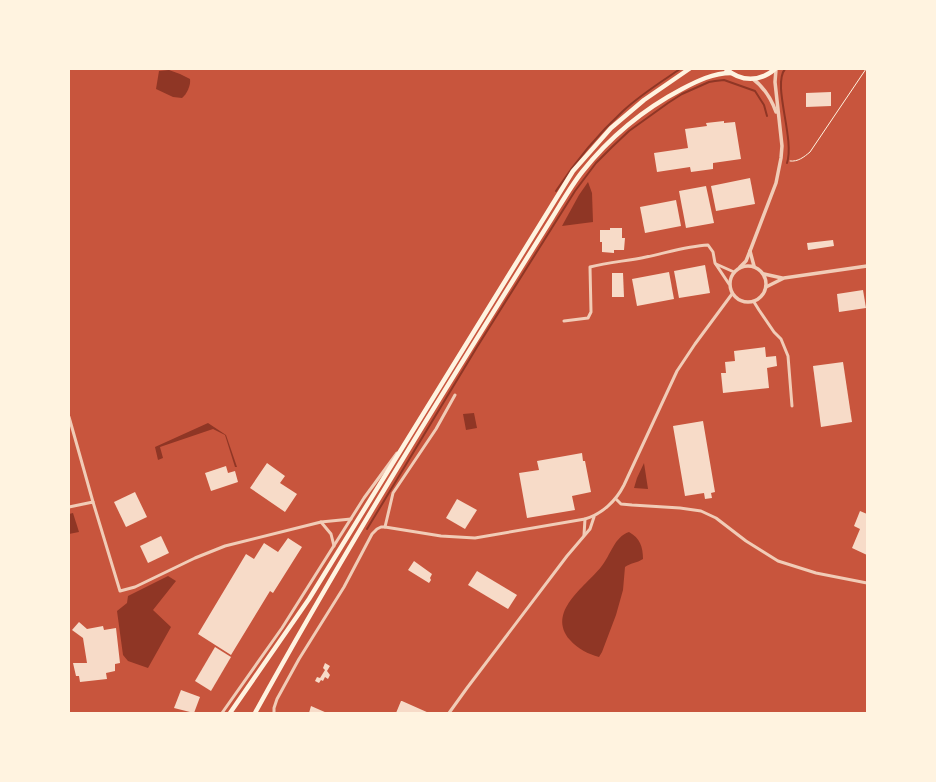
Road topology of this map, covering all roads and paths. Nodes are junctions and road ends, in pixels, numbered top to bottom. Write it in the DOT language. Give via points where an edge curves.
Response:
graph roads {
  1 [pos="689,69"];
  2 [pos="726,69"];
  3 [pos="776,69"];
  4 [pos="866,69"];
  5 [pos="731,73"];
  6 [pos="753,79"];
  7 [pos="778,116"];
  8 [pos="790,161"];
  9 [pos="750,251"];
  10 [pos="715,263"];
  11 [pos="754,266"];
  12 [pos="867,266"];
  13 [pos="740,267"];
  14 [pos="734,272"];
  15 [pos="764,274"];
  16 [pos="784,278"];
  17 [pos="729,284"];
  18 [pos="766,287"];
  19 [pos="732,294"];
  20 [pos="754,302"];
  21 [pos="564,321"];
  22 [pos="455,395"];
  23 [pos="792,406"];
  24 [pos="69,417"];
  25 [pos="402,447"];
  26 [pos="616,499"];
  27 [pos="92,500"];
  28 [pos="69,507"];
  29 [pos="594,517"];
  30 [pos="351,519"];
  31 [pos="585,519"];
  32 [pos="321,522"];
  33 [pos="385,527"];
  34 [pos="584,537"];
  35 [pos="334,547"];
  36 [pos="867,583"];
  37 [pos="222,713"];
  38 [pos="230,713"];
  39 [pos="256,713"];
  40 [pos="274,713"];
  41 [pos="449,713"];
  1 -- 25 [label="main road" via="644,100 611,128 573,171"];
  2 -- 5 [label="main road"];
  3 -- 6 [label="main road" via="766,76"];
  3 -- 7 [label="street"];
  4 -- 8 [label="path" via="810,152 800,160"];
  5 -- 6 [label="main road"];
  5 -- 39 [label="main road" via="698,81 657,103 624,128 596,155 582,173 379,497"];
  6 -- 7 [label="street" via="769,94"];
  7 -- 9 [label="street" via="782,146 779,171"];
  9 -- 11 [label="street"];
  9 -- 13 [label="street"];
  10 -- 14 [label="street"];
  10 -- 17 [label="street"];
  10 -- 21 [label="street" via="711,248 704,245 590,266 591,312 588,318"];
  11 -- 13 [label="street"];
  11 -- 15 [label="street"];
  12 -- 16 [label="street"];
  13 -- 14 [label="street"];
  14 -- 17 [label="street"];
  15 -- 16 [label="street"];
  15 -- 18 [label="street"];
  16 -- 18 [label="street"];
  17 -- 19 [label="street"];
  18 -- 20 [label="street" via="763,294"];
  19 -- 20 [label="street" via="743,302"];
  19 -- 26 [label="street" via="677,371"];
  20 -- 23 [label="street" via="781,339 788,356"];
  22 -- 33 [label="street" via="436,429 393,493"];
  24 -- 27 [label="street"];
  25 -- 30 [label="street"];
  25 -- 38 [label="main road" via="309,599"];
  26 -- 29 [label="street"];
  26 -- 36 [label="street" via="621,504 701,511 716,518 778,561 816,573"];
  27 -- 28 [label="street"];
  27 -- 32 [label="street" via="120,591 135,587 225,546"];
  29 -- 31 [label="street"];
  29 -- 34 [label="street"];
  30 -- 32 [label="street"];
  30 -- 35 [label="street"];
  31 -- 33 [label="street" via="475,538 442,536"];
  31 -- 34 [label="street"];
  32 -- 35 [label="street" via="331,534"];
  33 -- 40 [label="street" via="380,527 372,534 344,588 277,699"];
  34 -- 41 [label="street"];
  35 -- 37 [label="street" via="282,628"];
}
